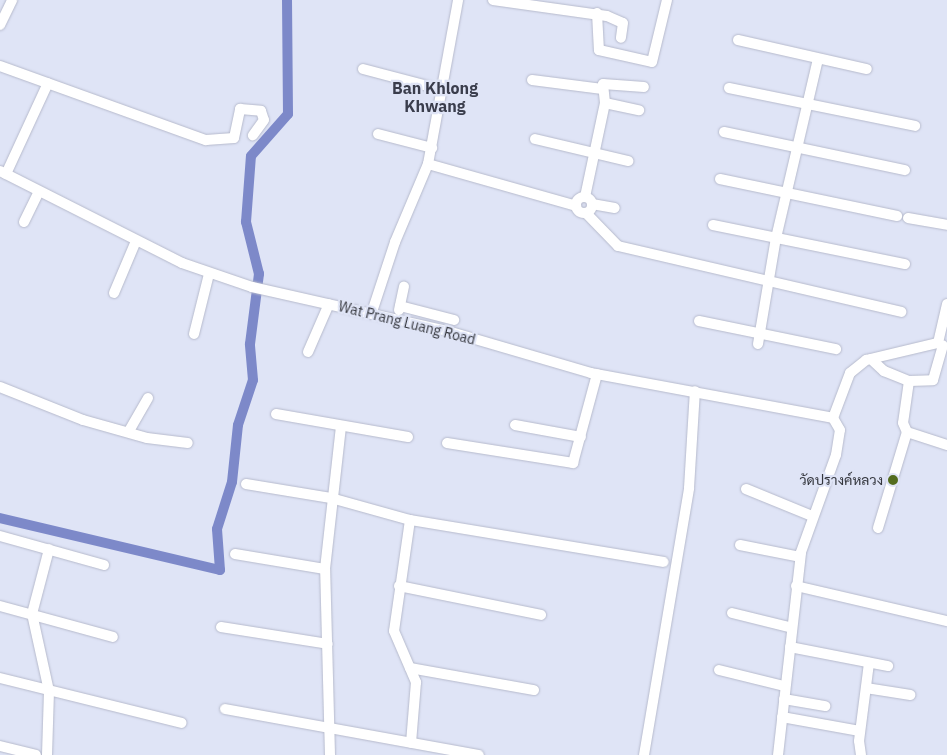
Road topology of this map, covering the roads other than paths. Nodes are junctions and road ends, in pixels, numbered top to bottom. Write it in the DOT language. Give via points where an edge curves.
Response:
graph roads {
  1 [pos="12,0"];
  2 [pos="458,0"];
  3 [pos="493,0"];
  4 [pos="667,0"];
  5 [pos="597,14"];
  6 [pos="0,25"];
  7 [pos="621,38"];
  8 [pos="738,40"];
  9 [pos="818,59"];
  10 [pos="0,66"];
  11 [pos="867,69"];
  12 [pos="363,70"];
  13 [pos="532,80"];
  14 [pos="48,83"];
  15 [pos="644,87"];
  16 [pos="729,88"];
  17 [pos="602,89"];
  18 [pos="443,90"];
  19 [pos="605,103"];
  20 [pos="810,103"];
  21 [pos="639,110"];
  22 [pos="915,126"];
  23 [pos="724,132"];
  24 [pos="378,134"];
  25 [pos="253,135"];
  26 [pos="535,140"];
  27 [pos="432,148"];
  28 [pos="800,148"];
  29 [pos="595,154"];
  30 [pos="628,161"];
  31 [pos="428,164"];
  32 [pos="905,170"];
  33 [pos="3,172"];
  34 [pos="720,179"];
  35 [pos="39,191"];
  36 [pos="787,192"];
  37 [pos="588,205"];
  38 [pos="615,208"];
  39 [pos="897,216"];
  40 [pos="908,218"];
  41 [pos="24,222"];
  42 [pos="713,225"];
  43 [pos="947,225"];
  44 [pos="776,238"];
  45 [pos="136,241"];
  46 [pos="905,264"];
  47 [pos="209,274"];
  48 [pos="768,280"];
  49 [pos="404,287"];
  50 [pos="114,293"];
  51 [pos="329,304"];
  52 [pos="947,304"];
  53 [pos="400,306"];
  54 [pos="372,312"];
  55 [pos="901,312"];
  56 [pos="396,319"];
  57 [pos="454,320"];
  58 [pos="699,321"];
  59 [pos="194,334"];
  60 [pos="760,334"];
  61 [pos="758,344"];
  62 [pos="943,344"];
  63 [pos="836,349"];
  64 [pos="308,352"];
  65 [pos="871,358"];
  66 [pos="597,374"];
  67 [pos="909,381"];
  68 [pos="0,387"];
  69 [pos="695,391"];
  70 [pos="148,398"];
  71 [pos="276,414"];
  72 [pos="833,418"];
  73 [pos="515,425"];
  74 [pos="341,426"];
  75 [pos="129,431"];
  76 [pos="907,432"];
  77 [pos="408,437"];
  78 [pos="581,437"];
  79 [pos="188,443"];
  80 [pos="447,443"];
  81 [pos="947,445"];
  82 [pos="246,484"];
  83 [pos="746,489"];
  84 [pos="331,498"];
  85 [pos="812,516"];
  86 [pos="410,520"];
  87 [pos="878,528"];
  88 [pos="0,536"];
  89 [pos="740,545"];
  90 [pos="49,549"];
  91 [pos="235,554"];
  92 [pos="800,557"];
  93 [pos="664,562"];
  94 [pos="104,565"];
  95 [pos="325,569"];
  96 [pos="399,586"];
  97 [pos="796,586"];
  98 [pos="0,606"];
  99 [pos="732,613"];
  100 [pos="32,614"];
  101 [pos="541,615"];
  102 [pos="947,621"];
  103 [pos="222,627"];
  104 [pos="789,627"];
  105 [pos="113,636"];
  106 [pos="328,644"];
  107 [pos="790,647"];
  108 [pos="869,663"];
  109 [pos="888,666"];
  110 [pos="410,668"];
  111 [pos="719,670"];
  112 [pos="0,678"];
  113 [pos="784,686"];
  114 [pos="866,688"];
  115 [pos="534,690"];
  116 [pos="49,691"];
  117 [pos="910,695"];
  118 [pos="784,699"];
  119 [pos="825,706"];
  120 [pos="225,709"];
  121 [pos="782,717"];
  122 [pos="182,723"];
  123 [pos="333,730"];
  124 [pos="860,731"];
  125 [pos="411,743"];
  126 [pos="0,746"];
  127 [pos="36,755"];
  128 [pos="47,755"];
  129 [pos="330,755"];
  130 [pos="479,755"];
  131 [pos="644,755"];
  132 [pos="778,755"];
  133 [pos="862,755"];
  1 -- 6 [label="street"];
  2 -- 18 [label="street"];
  3 -- 5 [label="street"];
  4 -- 5 [label="street" via="652,62 599,50"];
  5 -- 7 [label="street" via="623,24"];
  8 -- 9 [label="street"];
  9 -- 11 [label="street"];
  9 -- 20 [label="street"];
  10 -- 14 [label="street"];
  12 -- 18 [label="street"];
  13 -- 17 [label="street"];
  14 -- 25 [label="street" via="206,140 234,138 240,109 261,111 264,120"];
  14 -- 33 [label="street"];
  15 -- 17 [label="street" via="607,82"];
  16 -- 20 [label="street"];
  17 -- 19 [label="street"];
  18 -- 27 [label="street"];
  19 -- 21 [label="street"];
  19 -- 29 [label="street"];
  20 -- 22 [label="street"];
  20 -- 28 [label="street"];
  23 -- 28 [label="street"];
  24 -- 27 [label="street"];
  26 -- 29 [label="street"];
  27 -- 31 [label="street"];
  28 -- 32 [label="street"];
  28 -- 36 [label="street"];
  29 -- 30 [label="street"];
  29 -- 37 [label="street"];
  31 -- 37 [label="street" via="576,206"];
  31 -- 54 [label="street" via="395,242"];
  33 -- 35 [label="street, Wat Prang Luang Road"];
  34 -- 36 [label="street"];
  35 -- 41 [label="street"];
  35 -- 45 [label="street, Wat Prang Luang Road"];
  36 -- 39 [label="street"];
  36 -- 44 [label="street"];
  37 -- 38 [label="street"];
  37 -- 48 [label="street" via="618,246"];
  40 -- 43 [label="street"];
  42 -- 44 [label="street"];
  44 -- 46 [label="street"];
  44 -- 48 [label="street"];
  45 -- 47 [label="street, Wat Prang Luang Road"];
  45 -- 50 [label="street"];
  47 -- 51 [label="street, Wat Prang Luang Road" via="270,292"];
  47 -- 59 [label="street"];
  48 -- 55 [label="street"];
  48 -- 60 [label="street"];
  49 -- 53 [label="street"];
  51 -- 54 [label="street, Wat Prang Luang Road"];
  51 -- 64 [label="street"];
  52 -- 62 [label="street"];
  53 -- 56 [label="street"];
  53 -- 57 [label="street"];
  54 -- 56 [label="street, Wat Prang Luang Road"];
  56 -- 66 [label="street, Wat Prang Luang Road"];
  58 -- 60 [label="street"];
  60 -- 61 [label="street"];
  60 -- 63 [label="street"];
  62 -- 65 [label="street"];
  62 -- 67 [label="street" via="932,382"];
  65 -- 67 [label="street" via="884,371"];
  65 -- 72 [label="street" via="850,373"];
  66 -- 69 [label="street, Wat Prang Luang Road"];
  66 -- 78 [label="street"];
  67 -- 76 [label="street" via="903,423"];
  68 -- 75 [label="street" via="83,420"];
  69 -- 72 [label="street, Wat Prang Luang Road"];
  69 -- 131 [label="street" via="687,498"];
  70 -- 75 [label="street"];
  71 -- 74 [label="street"];
  72 -- 85 [label="street" via="840,430 836,455"];
  73 -- 78 [label="street"];
  74 -- 77 [label="street"];
  74 -- 84 [label="street"];
  75 -- 79 [label="street"];
  76 -- 81 [label="street"];
  76 -- 87 [label="street"];
  78 -- 80 [label="street" via="576,458 569,464"];
  82 -- 84 [label="street"];
  83 -- 85 [label="street"];
  84 -- 86 [label="street"];
  84 -- 95 [label="street"];
  85 -- 92 [label="street"];
  86 -- 93 [label="street"];
  86 -- 96 [label="street"];
  88 -- 90 [label="street"];
  89 -- 92 [label="street"];
  90 -- 94 [label="street"];
  90 -- 100 [label="street"];
  91 -- 95 [label="street"];
  92 -- 97 [label="street"];
  95 -- 106 [label="street"];
  96 -- 101 [label="street"];
  96 -- 110 [label="street" via="394,631"];
  97 -- 102 [label="street"];
  97 -- 104 [label="street"];
  98 -- 100 [label="street"];
  99 -- 104 [label="street"];
  100 -- 105 [label="street"];
  100 -- 116 [label="street"];
  103 -- 106 [label="street"];
  104 -- 107 [label="street"];
  106 -- 123 [label="street"];
  107 -- 108 [label="street"];
  107 -- 113 [label="street"];
  108 -- 109 [label="street"];
  108 -- 114 [label="street"];
  110 -- 115 [label="street"];
  110 -- 125 [label="street" via="417,694"];
  111 -- 113 [label="street"];
  112 -- 116 [label="street"];
  113 -- 118 [label="street"];
  114 -- 117 [label="street"];
  114 -- 124 [label="street"];
  116 -- 122 [label="street"];
  116 -- 128 [label="street"];
  118 -- 119 [label="street"];
  118 -- 121 [label="street"];
  120 -- 123 [label="street"];
  121 -- 124 [label="street"];
  121 -- 132 [label="street"];
  123 -- 125 [label="street"];
  123 -- 129 [label="street"];
  124 -- 133 [label="street"];
  125 -- 130 [label="street"];
  126 -- 127 [label="street"];
}
